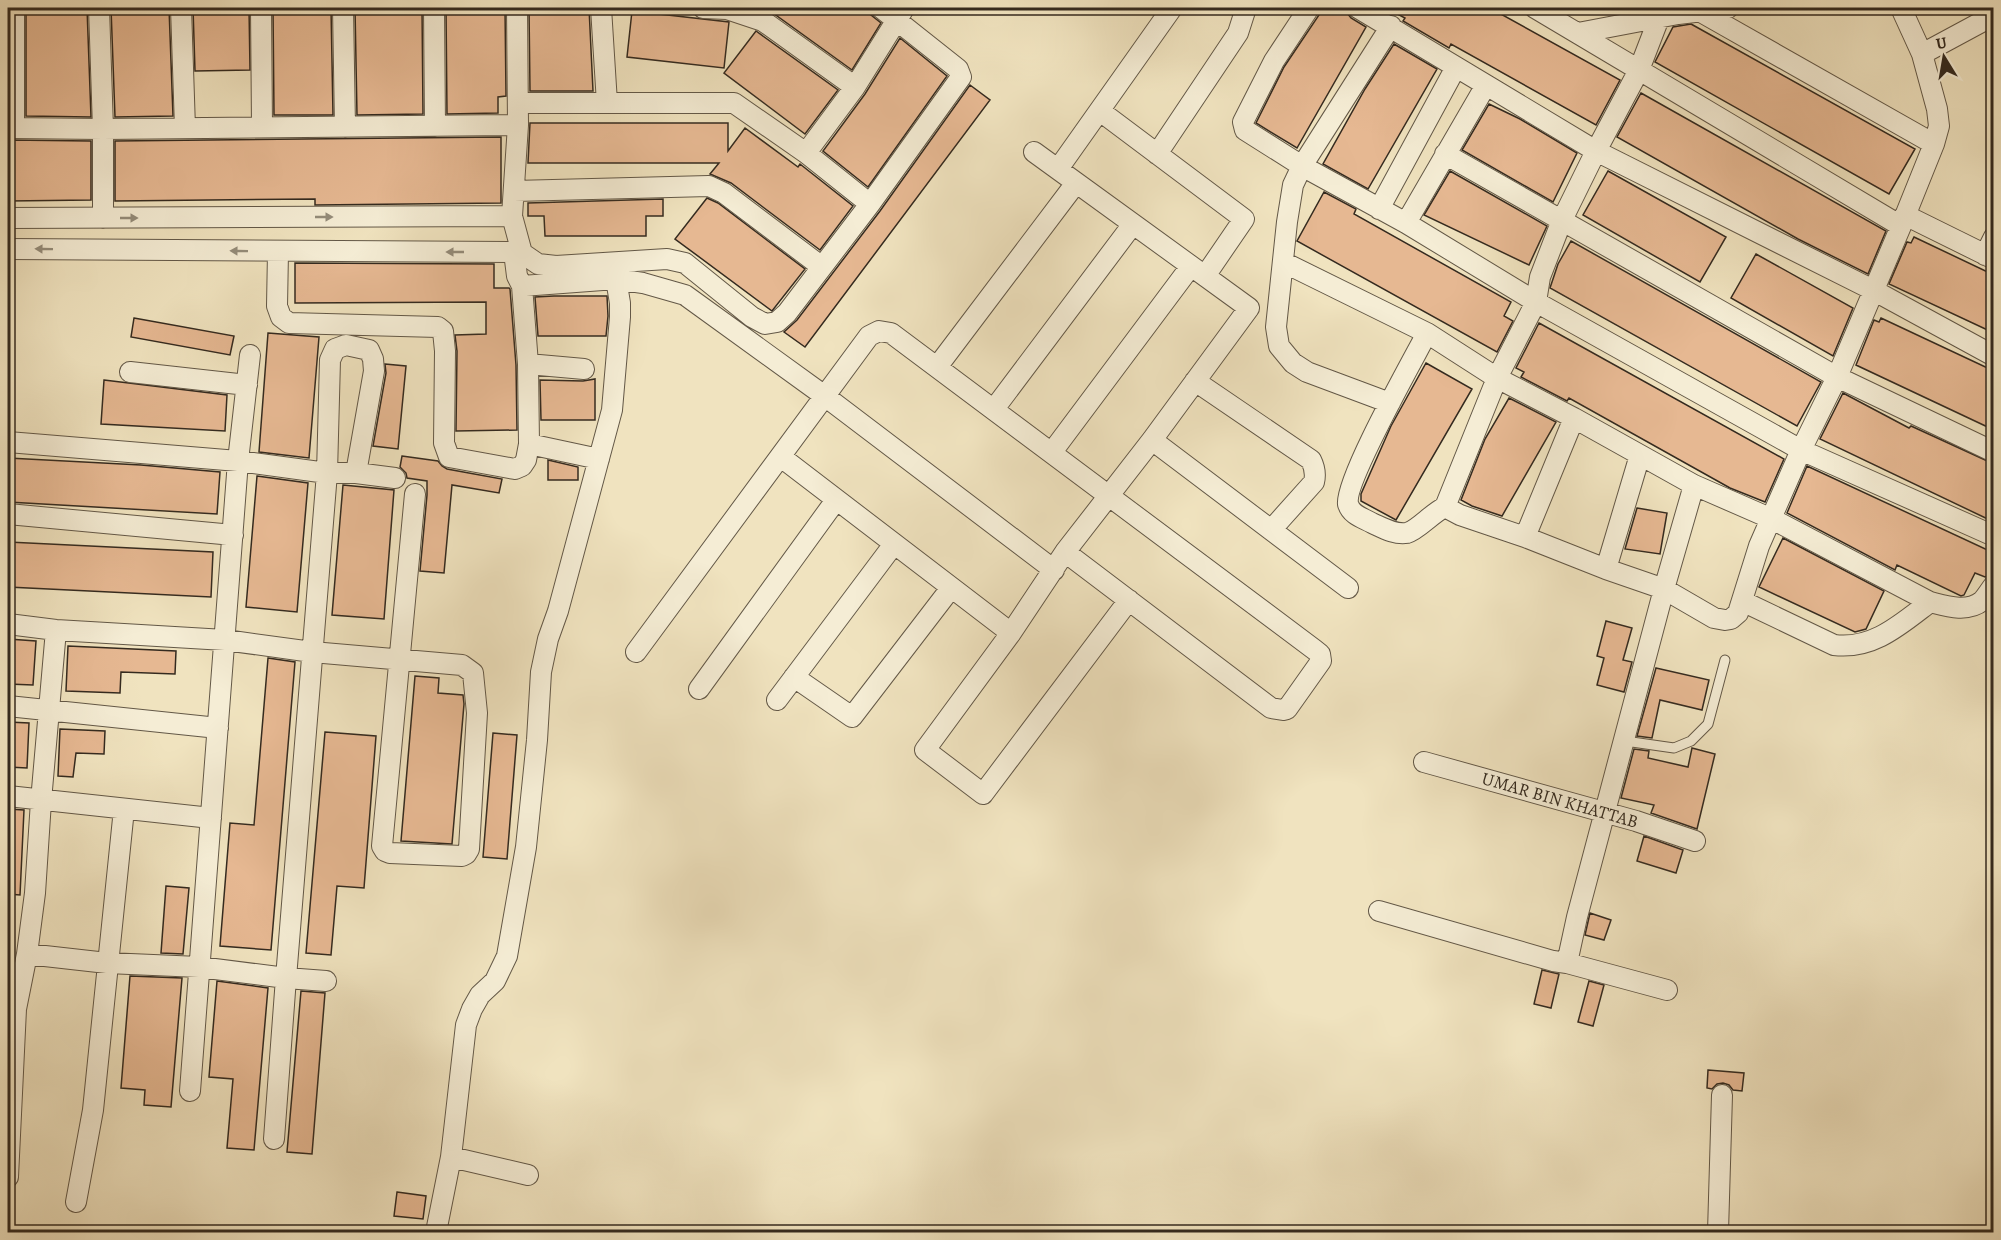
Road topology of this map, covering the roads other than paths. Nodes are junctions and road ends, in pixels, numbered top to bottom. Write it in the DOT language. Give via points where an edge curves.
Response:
graph roads {
  1 [pos="14,8"];
  2 [pos="99,8"];
  3 [pos="182,8"];
  4 [pos="261,8"];
  5 [pos="344,8"];
  6 [pos="434,8"];
  7 [pos="517,8"];
  8 [pos="602,8"];
  9 [pos="703,8"];
  10 [pos="881,8"];
  11 [pos="1172,8"];
  12 [pos="1246,8"];
  13 [pos="1309,8"];
  14 [pos="1358,8"];
  15 [pos="1535,8"];
  16 [pos="1728,8"];
  17 [pos="1901,8"];
  18 [pos="1701,12"];
  19 [pos="901,13"];
  20 [pos="1991,17"];
  21 [pos="1659,18"];
  22 [pos="1391,26"];
  23 [pos="1578,33"];
  24 [pos="1922,54"];
  25 [pos="1456,67"];
  26 [pos="1639,70"];
  27 [pos="1486,85"];
  28 [pos="855,87"];
  29 [pos="518,103"];
  30 [pos="607,103"];
  31 [pos="1100,111"];
  32 [pos="518,125"];
  33 [pos="435,126"];
  34 [pos="262,127"];
  35 [pos="345,127"];
  36 [pos="11,128"];
  37 [pos="185,128"];
  38 [pos="103,129"];
  39 [pos="1934,144"];
  40 [pos="1596,151"];
  41 [pos="1034,152"];
  42 [pos="806,153"];
  43 [pos="1157,154"];
  44 [pos="1445,154"];
  45 [pos="1302,166"];
  46 [pos="1058,169"];
  47 [pos="1076,183"];
  48 [pos="514,191"];
  49 [pos="870,204"];
  50 [pos="1379,209"];
  51 [pos="512,216"];
  52 [pos="8,218"];
  53 [pos="103,218"];
  54 [pos="1562,220"];
  55 [pos="1903,220"];
  56 [pos="1406,223"];
  57 [pos="1133,224"];
  58 [pos="8,249"];
  59 [pos="1990,250"];
  60 [pos="278,252"];
  61 [pos="518,253"];
  62 [pos="1283,262"];
  63 [pos="822,267"];
  64 [pos="1198,271"];
  65 [pos="616,279"];
  66 [pos="522,286"];
  67 [pos="1873,290"];
  68 [pos="1536,302"];
  69 [pos="1427,333"];
  70 [pos="250,355"];
  71 [pos="1994,356"];
  72 [pos="528,364"];
  73 [pos="937,367"];
  74 [pos="584,369"];
  75 [pos="130,372"];
  76 [pos="1837,377"];
  77 [pos="1497,378"];
  78 [pos="1195,381"];
  79 [pos="247,385"];
  80 [pos="826,397"];
  81 [pos="1390,403"];
  82 [pos="994,410"];
  83 [pos="1574,418"];
  84 [pos="1152,440"];
  85 [pos="8,442"];
  86 [pos="529,444"];
  87 [pos="1801,450"];
  88 [pos="1052,452"];
  89 [pos="1994,452"];
  90 [pos="1640,455"];
  91 [pos="781,457"];
  92 [pos="598,459"];
  93 [pos="238,461"];
  94 [pos="356,472"];
  95 [pos="327,473"];
  96 [pos="395,478"];
  97 [pos="1694,486"];
  98 [pos="415,494"];
  99 [pos="1110,495"];
  100 [pos="836,500"];
  101 [pos="1445,507"];
  102 [pos="8,514"];
  103 [pos="1772,519"];
  104 [pos="1271,530"];
  105 [pos="232,535"];
  106 [pos="1994,536"];
  107 [pos="1525,537"];
  108 [pos="894,544"];
  109 [pos="1065,552"];
  110 [pos="1606,569"];
  111 [pos="1054,570"];
  112 [pos="1994,585"];
  113 [pos="951,588"];
  114 [pos="1348,588"];
  115 [pos="1664,589"];
  116 [pos="1129,600"];
  117 [pos="1742,601"];
  118 [pos="1930,602"];
  119 [pos="8,624"];
  120 [pos="56,630"];
  121 [pos="1011,633"];
  122 [pos="225,640"];
  123 [pos="312,652"];
  124 [pos="636,652"];
  125 [pos="1725,660"];
  126 [pos="398,661"];
  127 [pos="794,677"];
  128 [pos="699,689"];
  129 [pos="777,700"];
  130 [pos="8,706"];
  131 [pos="49,710"];
  132 [pos="218,728"];
  133 [pos="1624,741"];
  134 [pos="1424,762"];
  135 [pos="8,796"];
  136 [pos="41,801"];
  137 [pos="124,809"];
  138 [pos="1605,813"];
  139 [pos="211,818"];
  140 [pos="1695,841"];
  141 [pos="1379,910"];
  142 [pos="27,954"];
  143 [pos="107,963"];
  144 [pos="1567,963"];
  145 [pos="200,967"];
  146 [pos="286,978"];
  147 [pos="326,981"];
  148 [pos="1667,990"];
  149 [pos="12,1010"];
  150 [pos="190,1091"];
  151 [pos="1722,1095"];
  152 [pos="274,1139"];
  153 [pos="451,1157"];
  154 [pos="528,1175"];
  155 [pos="8,1177"];
  156 [pos="75,1202"];
  157 [pos="436,1233"];
  158 [pos="1718,1233"];
  1 -- 36 [label="street"];
  2 -- 38 [label="street"];
  3 -- 37 [label="street"];
  4 -- 34 [label="street"];
  5 -- 35 [label="street"];
  6 -- 33 [label="street"];
  7 -- 29 [label="street"];
  8 -- 30 [label="street"];
  9 -- 28 [label="street" via="727,9 763,21"];
  10 -- 19 [label="street"];
  11 -- 31 [label="street"];
  12 -- 43 [label="street" via="1238,33"];
  13 -- 45 [label="street" via="1274,61 1243,122 1245,130"];
  14 -- 22 [label="street"];
  15 -- 23 [label="street"];
  16 -- 18 [label="street"];
  17 -- 24 [label="street"];
  18 -- 21 [label="street"];
  18 -- 39 [label="street"];
  19 -- 28 [label="street"];
  19 -- 49 [label="street" via="961,76"];
  20 -- 24 [label="street"];
  21 -- 23 [label="street"];
  21 -- 26 [label="street"];
  22 -- 25 [label="street"];
  22 -- 45 [label="street"];
  23 -- 26 [label="street"];
  24 -- 39 [label="street" via="1937,109 1939,126"];
  25 -- 27 [label="street"];
  25 -- 50 [label="street"];
  26 -- 40 [label="street"];
  26 -- 55 [label="street"];
  27 -- 40 [label="street"];
  27 -- 44 [label="street"];
  28 -- 42 [label="street"];
  29 -- 30 [label="street"];
  29 -- 32 [label="street"];
  30 -- 42 [label="street" via="734,103"];
  31 -- 43 [label="street"];
  31 -- 46 [label="street"];
  32 -- 33 [label="street"];
  32 -- 48 [label="street"];
  33 -- 35 [label="street"];
  34 -- 35 [label="street"];
  34 -- 37 [label="street"];
  36 -- 38 [label="street"];
  37 -- 38 [label="street"];
  38 -- 53 [label="street"];
  39 -- 55 [label="street"];
  40 -- 54 [label="street"];
  40 -- 67 [label="street"];
  41 -- 46 [label="street"];
  42 -- 49 [label="street"];
  43 -- 64 [label="street" via="1244,219"];
  44 -- 54 [label="street"];
  44 -- 56 [label="street"];
  45 -- 50 [label="street"];
  45 -- 62 [label="street" via="1292,194"];
  46 -- 47 [label="street"];
  47 -- 57 [label="street"];
  47 -- 73 [label="street"];
  48 -- 51 [label="street"];
  48 -- 63 [label="street" via="709,186 724,193"];
  49 -- 63 [label="street"];
  50 -- 56 [label="street"];
  53 -- 51 [label="street, one-way"];
  51 -- 61 [label="street"];
  52 -- 53 [label="street"];
  54 -- 68 [label="street" via="1540,277"];
  54 -- 76 [label="street"];
  55 -- 59 [label="street"];
  55 -- 67 [label="street"];
  56 -- 68 [label="street"];
  57 -- 64 [label="street"];
  57 -- 82 [label="street"];
  60 -- 58 [label="street, one-way"];
  61 -- 60 [label="street, one-way"];
  60 -- 86 [label="street" via="277,306 281,317 289,323 438,327 443,331 444,444 449,458 515,469 526,460"];
  61 -- 63 [label="street" via="538,264 556,266 667,259 685,263 765,324 777,322 787,313"];
  61 -- 66 [label="street" via="517,276"];
  62 -- 69 [label="street"];
  62 -- 81 [label="street" via="1276,337 1284,354 1307,372"];
  64 -- 78 [label="street" via="1249,309"];
  64 -- 88 [label="street"];
  65 -- 66 [label="street"];
  65 -- 80 [label="street" via="685,296"];
  65 -- 92 [label="street" via="620,317 612,410"];
  66 -- 72 [label="street"];
  67 -- 71 [label="street"];
  67 -- 76 [label="street"];
  68 -- 77 [label="street"];
  68 -- 87 [label="street"];
  69 -- 77 [label="street"];
  69 -- 81 [label="street"];
  70 -- 79 [label="street"];
  72 -- 74 [label="street"];
  72 -- 86 [label="street"];
  73 -- 80 [label="street" via="891,333 879,331 869,336"];
  73 -- 82 [label="street"];
  75 -- 79 [label="street"];
  76 -- 87 [label="street"];
  76 -- 89 [label="street"];
  77 -- 83 [label="street"];
  77 -- 101 [label="street"];
  78 -- 84 [label="street"];
  78 -- 104 [label="street" via="1311,460 1316,474 1314,482"];
  79 -- 93 [label="street"];
  80 -- 91 [label="street"];
  80 -- 111 [label="street"];
  81 -- 101 [label="street" via="1350,487 1350,510 1399,533 1415,530"];
  82 -- 88 [label="street"];
  83 -- 90 [label="street"];
  83 -- 107 [label="street"];
  84 -- 99 [label="street"];
  84 -- 104 [label="street"];
  85 -- 93 [label="street"];
  86 -- 92 [label="street"];
  87 -- 103 [label="street"];
  87 -- 106 [label="street"];
  88 -- 99 [label="street"];
  90 -- 97 [label="street"];
  90 -- 110 [label="street"];
  91 -- 100 [label="street"];
  91 -- 124 [label="street"];
  92 -- 153 [label="street" via="541,672 526,846 507,956 495,981 480,995 466,1025"];
  93 -- 95 [label="street"];
  93 -- 105 [label="street"];
  94 -- 95 [label="street"];
  94 -- 95 [label="street" via="374,371 369,350 346,345 335,349 330,360"];
  94 -- 96 [label="street"];
  95 -- 123 [label="street"];
  97 -- 103 [label="street"];
  97 -- 115 [label="street"];
  98 -- 126 [label="street"];
  99 -- 109 [label="street"];
  99 -- 116 [label="street" via="1315,650 1321,661 1287,709 1271,708"];
  100 -- 108 [label="street"];
  100 -- 128 [label="street"];
  101 -- 107 [label="street"];
  102 -- 105 [label="street"];
  103 -- 117 [label="street"];
  103 -- 118 [label="street"];
  104 -- 114 [label="street"];
  105 -- 122 [label="street"];
  107 -- 110 [label="street"];
  108 -- 113 [label="street"];
  108 -- 127 [label="street"];
  109 -- 111 [label="street"];
  109 -- 116 [label="street"];
  110 -- 115 [label="street"];
  111 -- 121 [label="street"];
  112 -- 118 [label="street" via="1973,606"];
  113 -- 121 [label="street"];
  113 -- 127 [label="street" via="852,717"];
  115 -- 117 [label="street" via="1714,618 1725,620 1738,613"];
  115 -- 133 [label="street"];
  116 -- 121 [label="street" via="983,794 925,750"];
  117 -- 118 [label="street" via="1834,645 1848,646 1875,640"];
  119 -- 120 [label="street"];
  120 -- 122 [label="street"];
  120 -- 131 [label="street"];
  122 -- 123 [label="street"];
  122 -- 132 [label="street"];
  123 -- 126 [label="street"];
  123 -- 146 [label="street"];
  125 -- 133 [label="lane" via="1708,724 1691,741 1674,748"];
  126 -- 126 [label="street" via="462,665 473,673 477,701 469,849 462,856 390,853 382,846"];
  127 -- 129 [label="street"];
  130 -- 131 [label="street"];
  131 -- 132 [label="street"];
  131 -- 136 [label="street"];
  132 -- 139 [label="street"];
  133 -- 138 [label="street"];
  134 -- 138 [label="street, UMAR BIN KHATTAB"];
  135 -- 136 [label="street"];
  136 -- 137 [label="street"];
  136 -- 142 [label="street" via="36,893"];
  137 -- 139 [label="street"];
  137 -- 143 [label="street"];
  138 -- 140 [label="street, UMAR BIN KHATTAB"];
  138 -- 144 [label="street"];
  139 -- 145 [label="street"];
  141 -- 144 [label="street"];
  142 -- 143 [label="street"];
  142 -- 149 [label="street"];
  143 -- 145 [label="street"];
  143 -- 156 [label="street" via="93,1110"];
  144 -- 148 [label="street"];
  145 -- 146 [label="street"];
  145 -- 150 [label="street"];
  146 -- 147 [label="street"];
  146 -- 152 [label="street"];
  149 -- 155 [label="street"];
  151 -- 158 [label="street"];
  153 -- 154 [label="street"];
  153 -- 157 [label="street"];
}
